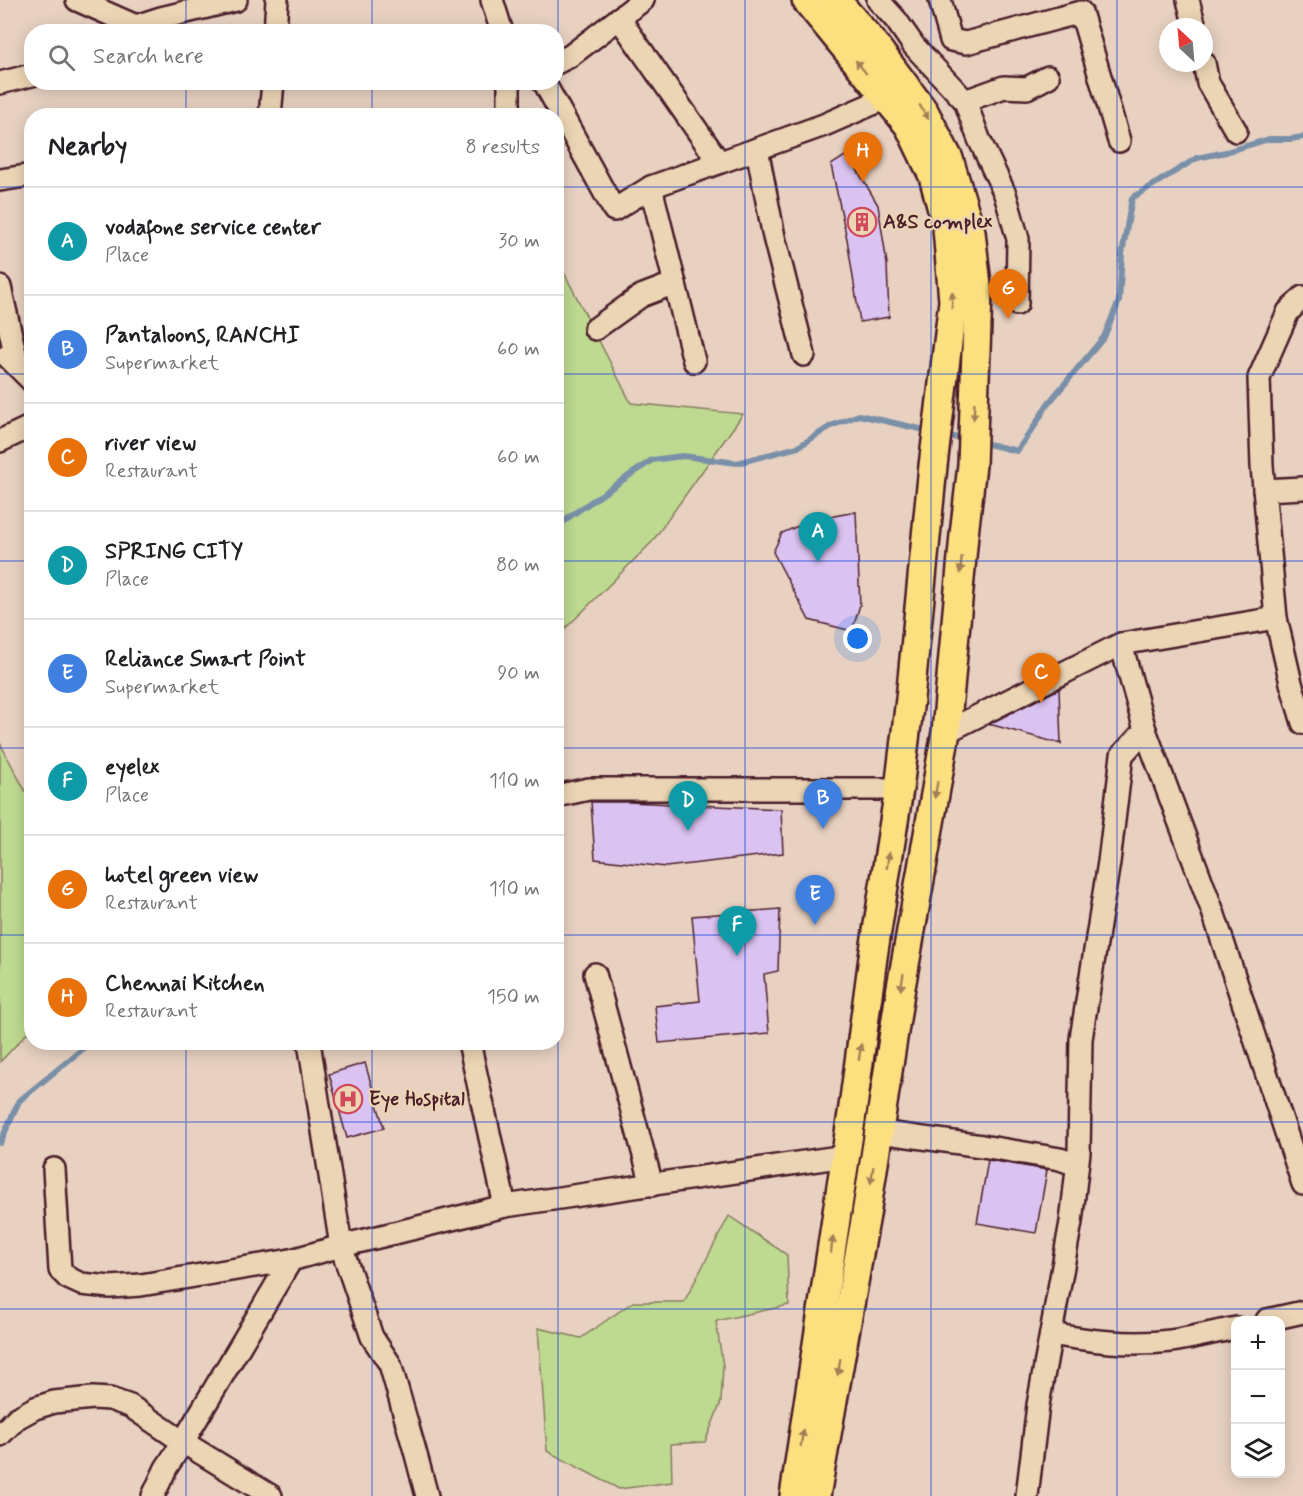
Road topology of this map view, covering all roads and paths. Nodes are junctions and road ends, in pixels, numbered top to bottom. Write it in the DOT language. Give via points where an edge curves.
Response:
graph roads {
  1 [pos="77,0"];
  2 [pos="236,0"];
  3 [pos="276,0"];
  4 [pos="643,0"];
  5 [pos="806,0"];
  6 [pos="836,0"];
  7 [pos="878,0"];
  8 [pos="940,0"];
  9 [pos="1188,0"];
  10 [pos="499,3"];
  11 [pos="619,18"];
  12 [pos="1193,18"];
  13 [pos="122,24"];
  14 [pos="145,24"];
  15 [pos="275,24"];
  16 [pos="501,24"];
  17 [pos="564,59"];
  18 [pos="1205,72"];
  19 [pos="24,77"];
  20 [pos="1048,77"];
  21 [pos="0,83"];
  22 [pos="272,90"];
  23 [pos="548,90"];
  24 [pos="886,98"];
  25 [pos="964,101"];
  26 [pos="271,108"];
  27 [pos="558,108"];
  28 [pos="564,119"];
  29 [pos="1236,131"];
  30 [pos="1119,141"];
  31 [pos="757,149"];
  32 [pos="719,162"];
  33 [pos="24,176"];
  34 [pos="0,180"];
  35 [pos="651,187"];
  36 [pos="675,283"];
  37 [pos="0,287"];
  38 [pos="1303,297"];
  39 [pos="1017,304"];
  40 [pos="594,329"];
  41 [pos="0,350"];
  42 [pos="804,355"];
  43 [pos="694,362"];
  44 [pos="24,371"];
  45 [pos="24,373"];
  46 [pos="24,430"];
  47 [pos="0,441"];
  48 [pos="1303,488"];
  49 [pos="1264,490"];
  50 [pos="964,535"];
  51 [pos="926,537"];
  52 [pos="1276,618"];
  53 [pos="1121,644"];
  54 [pos="1297,683"];
  55 [pos="1303,723"];
  56 [pos="1145,730"];
  57 [pos="946,732"];
  58 [pos="899,789"];
  59 [pos="564,794"];
  60 [pos="595,974"];
  61 [pos="310,1050"];
  62 [pos="471,1050"];
  63 [pos="879,1132"];
  64 [pos="845,1156"];
  65 [pos="1077,1165"];
  66 [pos="54,1169"];
  67 [pos="1303,1184"];
  68 [pos="652,1185"];
  69 [pos="505,1206"];
  70 [pos="341,1246"];
  71 [pos="291,1260"];
  72 [pos="1303,1312"];
  73 [pos="1285,1316"];
  74 [pos="1231,1329"];
  75 [pos="1051,1334"];
  76 [pos="0,1435"];
  77 [pos="183,1442"];
  78 [pos="153,1496"];
  79 [pos="271,1496"];
  80 [pos="427,1496"];
  81 [pos="794,1496"];
  82 [pos="816,1496"];
  83 [pos="1027,1496"];
  1 -- 13 [label="street"];
  2 -- 14 [label="street"];
  3 -- 15 [label="street"];
  4 -- 11 [label="street"];
  24 -- 5 [label="main road, one-way"];
  6 -- 50 [label="main road, one-way" via="924,111 949,159 971,232 978,294 977,357"];
  7 -- 25 [label="street"];
  8 -- 30 [label="street" via="951,40 966,43 1081,12"];
  9 -- 12 [label="street"];
  10 -- 16 [label="street"];
  11 -- 17 [label="street"];
  11 -- 32 [label="street"];
  18 -- 29 [label="street"];
  19 -- 21 [label="street"];
  20 -- 25 [label="street" via="1027,88 1004,87"];
  22 -- 26 [label="street"];
  23 -- 27 [label="street"];
  24 -- 31 [label="street"];
  51 -- 24 [label="main road, one-way" via="953,301 947,228 933,176 909,126"];
  25 -- 39 [label="street" via="1005,194 1018,238"];
  28 -- 35 [label="street" via="614,210"];
  31 -- 32 [label="street"];
  31 -- 42 [label="street" via="774,237"];
  32 -- 35 [label="street"];
  33 -- 34 [label="street"];
  35 -- 36 [label="street"];
  36 -- 40 [label="street" via="641,296"];
  36 -- 43 [label="street"];
  37 -- 44 [label="street"];
  38 -- 49 [label="street" via="1288,312 1259,378"];
  41 -- 45 [label="street"];
  46 -- 47 [label="street"];
  48 -- 49 [label="street"];
  49 -- 52 [label="street"];
  50 -- 51 [label="main road"];
  50 -- 57 [label="main road, one-way"];
  51 -- 58 [label="main road"];
  52 -- 53 [label="street"];
  52 -- 54 [label="street"];
  53 -- 56 [label="street"];
  53 -- 57 [label="street"];
  54 -- 55 [label="street"];
  56 -- 65 [label="street" via="1122,755 1081,1039"];
  56 -- 67 [label="street" via="1213,912"];
  57 -- 63 [label="main road, one-way"];
  58 -- 59 [label="street" via="589,789"];
  64 -- 58 [label="main road, one-way"];
  60 -- 68 [label="street"];
  61 -- 70 [label="street"];
  62 -- 69 [label="street"];
  63 -- 65 [label="street" via="1060,1159"];
  63 -- 82 [label="main road, one-way"];
  64 -- 68 [label="street"];
  81 -- 64 [label="main road, one-way"];
  65 -- 75 [label="street"];
  66 -- 71 [label="street" via="60,1270 81,1284 141,1285"];
  68 -- 69 [label="street"];
  69 -- 70 [label="street"];
  70 -- 71 [label="street"];
  70 -- 80 [label="street" via="372,1337 390,1364"];
  71 -- 77 [label="street"];
  72 -- 73 [label="street"];
  74 -- 75 [label="street" via="1171,1341 1132,1343 1095,1342"];
  75 -- 83 [label="street"];
  76 -- 77 [label="street" via="17,1418 35,1408 93,1398 130,1406"];
  77 -- 78 [label="street"];
  77 -- 79 [label="street"];
}
